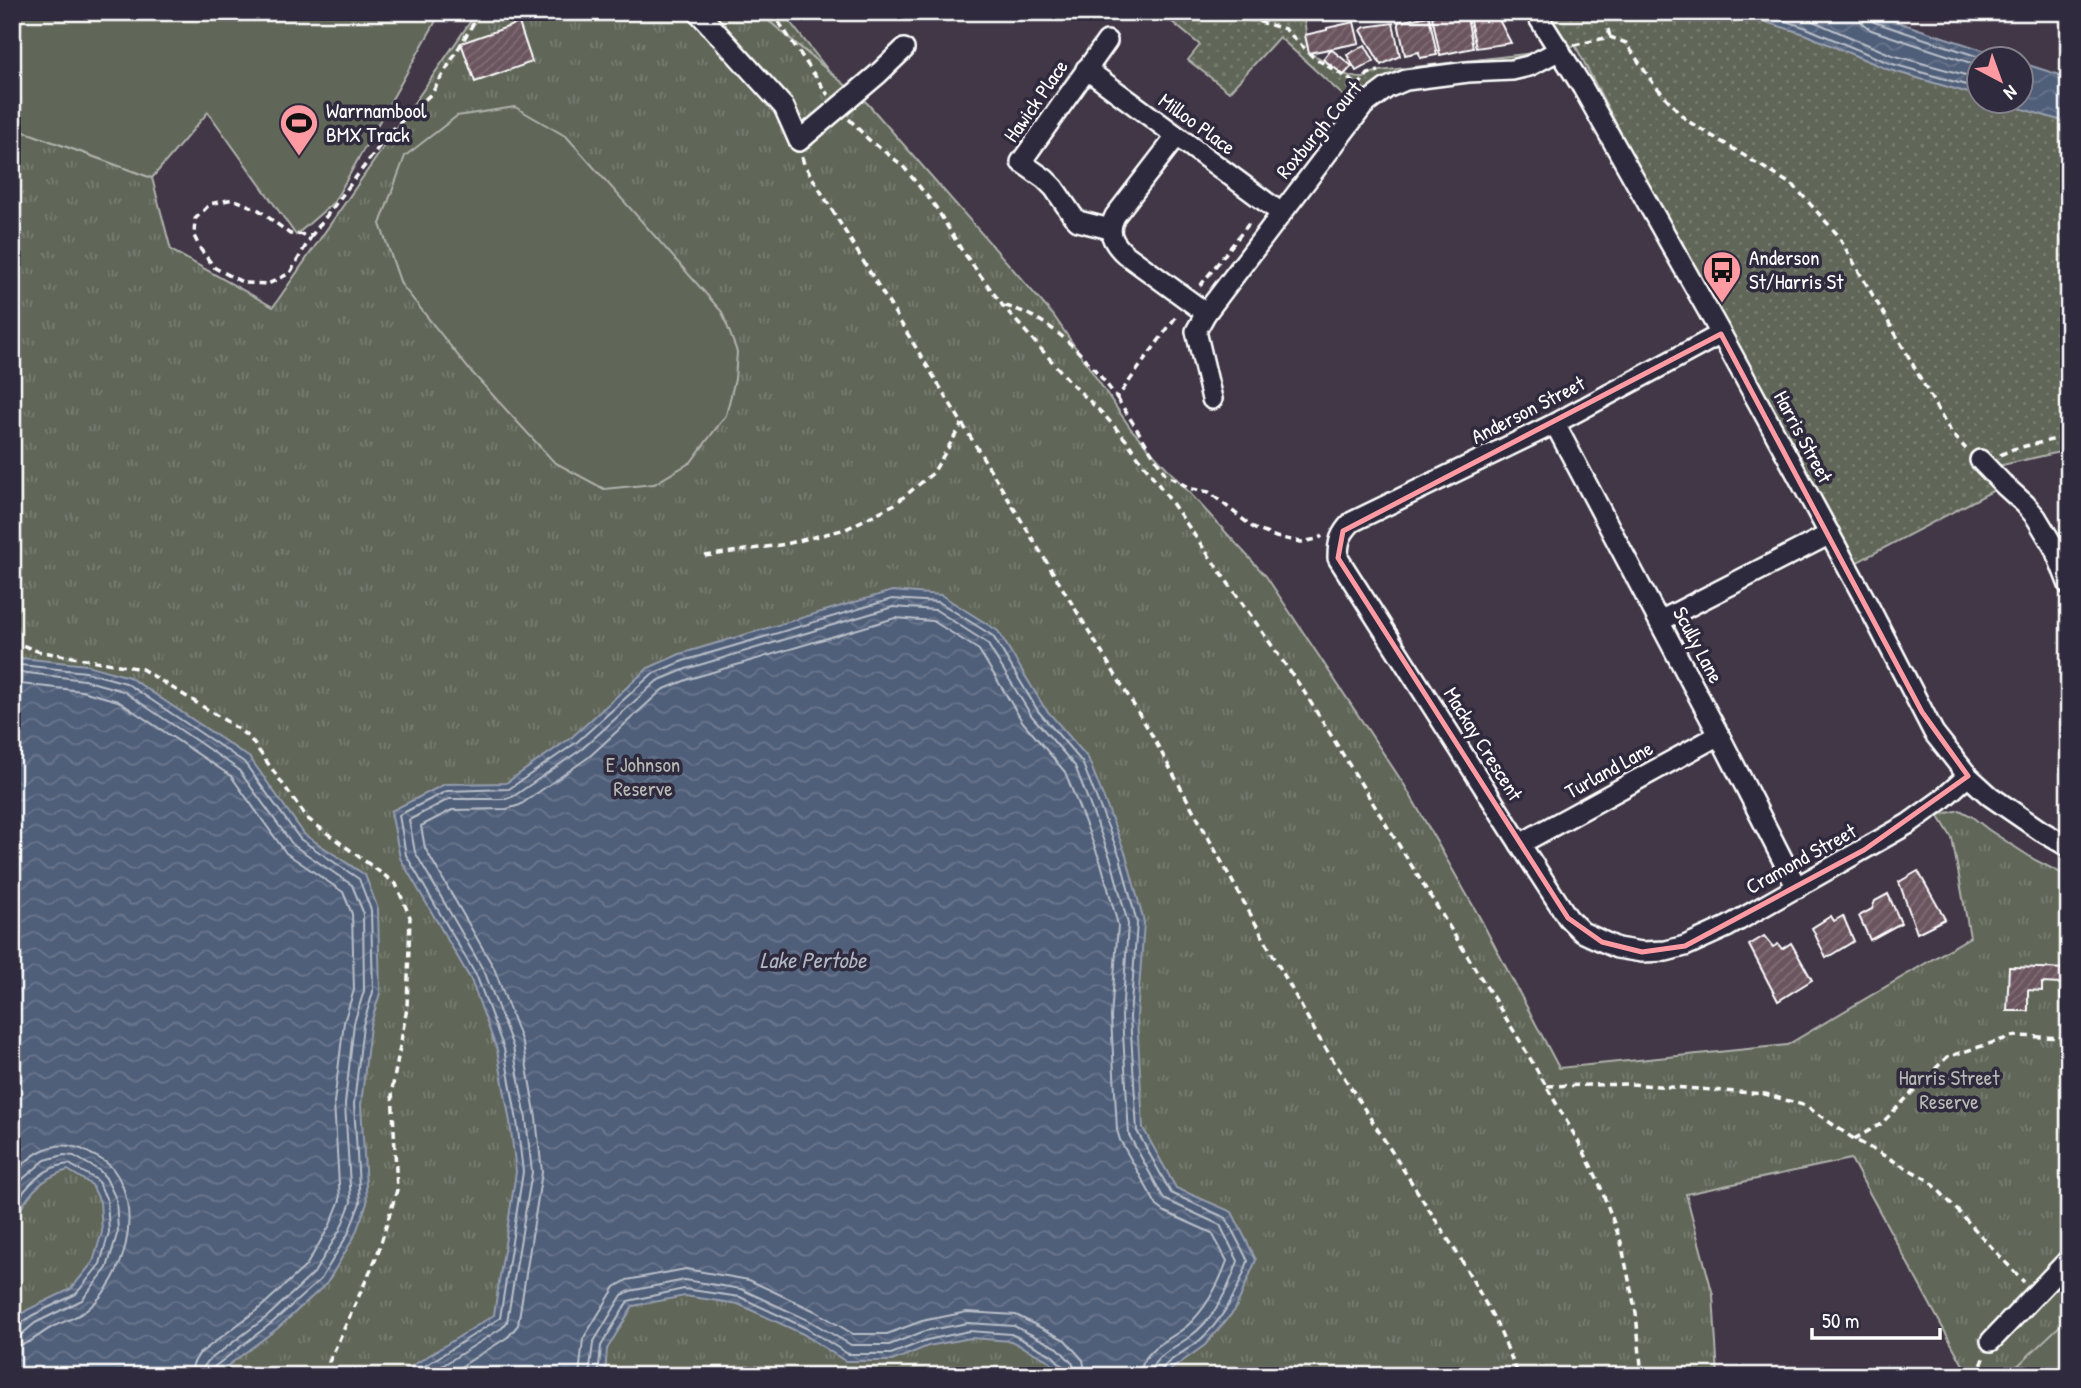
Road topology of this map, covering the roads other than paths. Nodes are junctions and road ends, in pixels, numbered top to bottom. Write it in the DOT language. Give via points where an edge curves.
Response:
graph roads {
  1 [pos="698,12"];
  2 [pos="1535,12"];
  3 [pos="1107,41"];
  4 [pos="904,49"];
  5 [pos="1560,50"];
  6 [pos="1086,69"];
  7 [pos="1176,137"];
  8 [pos="1281,214"];
  9 [pos="1110,229"];
  10 [pos="1206,313"];
  11 [pos="1721,334"];
  12 [pos="1212,399"];
  13 [pos="1555,424"];
  14 [pos="1980,460"];
  15 [pos="1347,526"];
  16 [pos="1830,534"];
  17 [pos="2069,585"];
  18 [pos="1660,621"];
  19 [pos="1719,734"];
  20 [pos="1968,776"];
  21 [pos="1520,845"];
  22 [pos="2069,847"];
  23 [pos="1797,888"];
  24 [pos="1642,952"];
  25 [pos="2069,1259"];
  26 [pos="1991,1341"];
  1 -- 4 [label="street" via="784,107 799,141"];
  2 -- 5 [label="street, Harris Street"];
  3 -- 6 [label="street, Hawick Place"];
  5 -- 8 [label="street, Roxburgh Court" via="1512,70 1406,80 1387,88 1364,105"];
  5 -- 11 [label="street, Harris Street"];
  6 -- 7 [label="street, Milloo Place"];
  6 -- 9 [label="street, Hawick Place" via="1021,162 1054,188 1078,220"];
  7 -- 8 [label="street, Milloo Place"];
  7 -- 9 [label="street" via="1115,216"];
  8 -- 10 [label="street, Roxburgh Court"];
  9 -- 10 [label="street" via="1119,248"];
  10 -- 12 [label="street" via="1196,331"];
  11 -- 13 [label="street, Anderson Street"];
  11 -- 16 [label="street, Harris Street"];
  13 -- 15 [label="street, Anderson Street"];
  13 -- 18 [label="street, Scully Lane"];
  14 -- 17 [label="street" via="2035,517 2054,547"];
  15 -- 21 [label="street, Mackay Crescent" via="1338,542 1338,558"];
  16 -- 18 [label="street"];
  16 -- 20 [label="street, Harris Street" via="1934,733"];
  18 -- 19 [label="street, Scully Lane"];
  19 -- 21 [label="street, Turland Lane"];
  19 -- 23 [label="street, Scully Lane"];
  20 -- 22 [label="street, Harris Street" via="2015,814"];
  20 -- 23 [label="street, Cramond Street" via="1908,824"];
  21 -- 24 [label="street, Mackay Crescent" via="1582,932 1617,948"];
  23 -- 24 [label="street, Cramond Street" via="1685,946"];
  25 -- 26 [label="street"];
}
